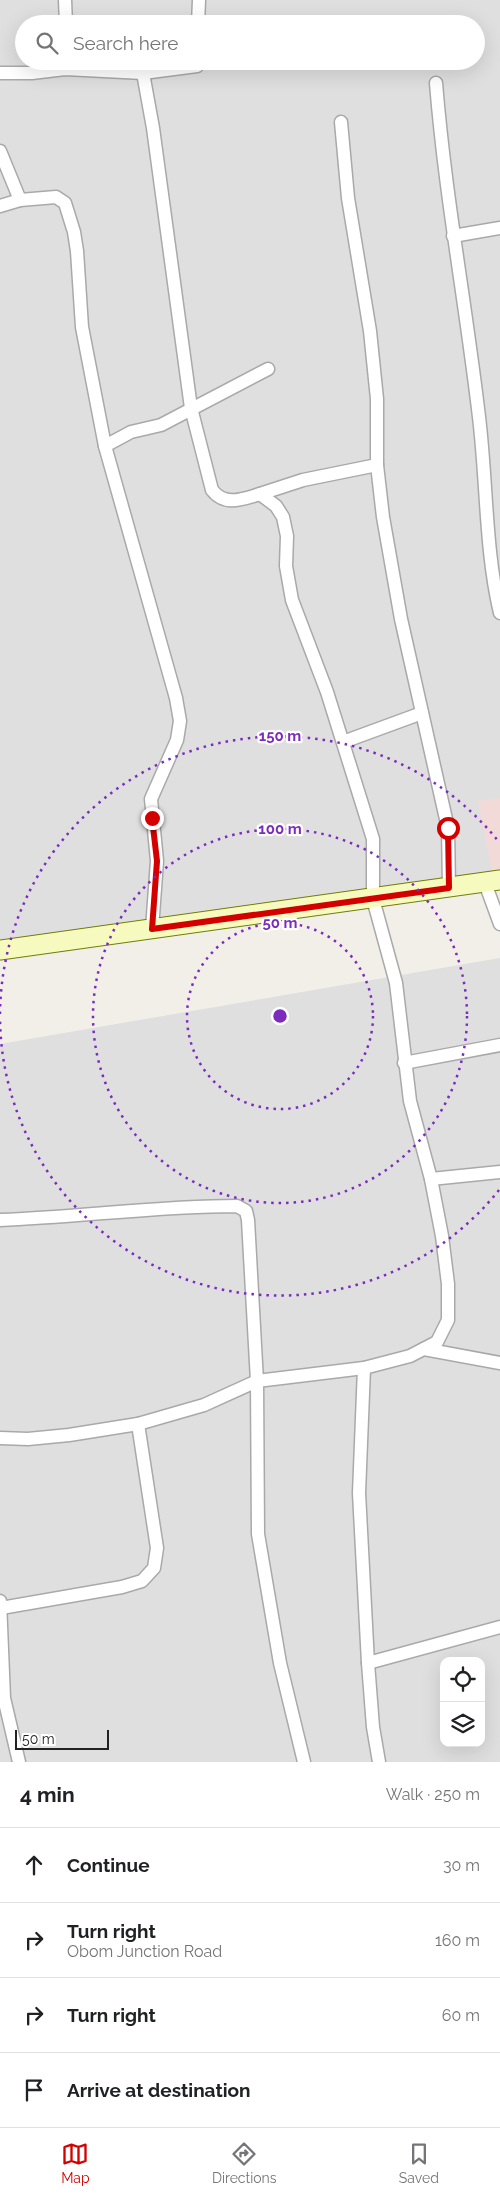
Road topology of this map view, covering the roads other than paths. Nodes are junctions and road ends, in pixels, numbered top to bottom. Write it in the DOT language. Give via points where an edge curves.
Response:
graph roads {
  1 [pos="65,0"];
  2 [pos="199,0"];
  3 [pos="66,15"];
  4 [pos="198,15"];
  5 [pos="44,70"];
  6 [pos="114,70"];
  7 [pos="166,70"];
  8 [pos="0,73"];
  9 [pos="143,73"];
  10 [pos="436,82"];
  11 [pos="341,122"];
  12 [pos="0,151"];
  13 [pos="20,200"];
  14 [pos="0,206"];
  15 [pos="500,228"];
  16 [pos="453,236"];
  17 [pos="268,369"];
  18 [pos="191,408"];
  19 [pos="105,446"];
  20 [pos="377,465"];
  21 [pos="260,494"];
  22 [pos="500,613"];
  23 [pos="422,713"];
  24 [pos="343,742"];
  25 [pos="492,882"];
  26 [pos="449,888"];
  27 [pos="373,899"];
  28 [pos="500,924"];
  29 [pos="152,929"];
  30 [pos="0,950"];
  31 [pos="500,1045"];
  32 [pos="404,1063"];
  33 [pos="500,1172"];
  34 [pos="431,1180"];
  35 [pos="0,1220"];
  36 [pos="424,1349"];
  37 [pos="500,1363"];
  38 [pos="364,1368"];
  39 [pos="257,1381"];
  40 [pos="138,1424"];
  41 [pos="0,1438"];
  42 [pos="0,1605"];
  43 [pos="500,1627"];
  44 [pos="368,1663"];
  45 [pos="2,1699"];
  46 [pos="19,1762"];
  47 [pos="304,1762"];
  48 [pos="379,1762"];
  1 -- 3 [label="street"];
  2 -- 4 [label="street"];
  5 -- 8 [label="street"];
  6 -- 9 [label="street"];
  7 -- 9 [label="street"];
  9 -- 18 [label="street"];
  10 -- 16 [label="street"];
  11 -- 20 [label="street" via="348,198 370,331 377,399"];
  12 -- 13 [label="street"];
  13 -- 14 [label="street"];
  13 -- 19 [label="street" via="56,197 65,203 69,214 77,251 84,341"];
  15 -- 16 [label="street"];
  16 -- 22 [label="street" via="479,416 491,567"];
  17 -- 18 [label="street"];
  18 -- 19 [label="street" via="162,425 131,432"];
  18 -- 21 [label="street" via="212,490 224,500 236,501"];
  19 -- 29 [label="street" via="148,590 180,721 177,740 151,799 157,861"];
  20 -- 21 [label="street" via="303,480"];
  20 -- 23 [label="street" via="392,573"];
  21 -- 24 [label="street" via="276,506 283,517 292,600"];
  23 -- 24 [label="street"];
  23 -- 26 [label="street" via="448,828"];
  24 -- 27 [label="street" via="373,839"];
  25 -- 26 [label="main road"];
  25 -- 28 [label="street"];
  26 -- 27 [label="main road"];
  27 -- 29 [label="main road"];
  27 -- 32 [label="street" via="396,982"];
  29 -- 30 [label="main road"];
  31 -- 32 [label="street"];
  32 -- 34 [label="street" via="414,1119"];
  33 -- 34 [label="street"];
  34 -- 36 [label="street" via="448,1284 448,1320 437,1342"];
  35 -- 39 [label="street" via="178,1206 238,1206 246,1211"];
  36 -- 37 [label="street"];
  36 -- 38 [label="street"];
  38 -- 39 [label="street"];
  38 -- 44 [label="street" via="359,1493"];
  39 -- 40 [label="street" via="204,1405"];
  39 -- 47 [label="street" via="258,1534 262,1567 280,1663"];
  40 -- 41 [label="street" via="69,1435"];
  40 -- 42 [label="street" via="157,1548 154,1568 142,1581 122,1587"];
  42 -- 45 [label="street"];
  43 -- 44 [label="street"];
  44 -- 48 [label="street" via="372,1727"];
  45 -- 46 [label="street"];
}
